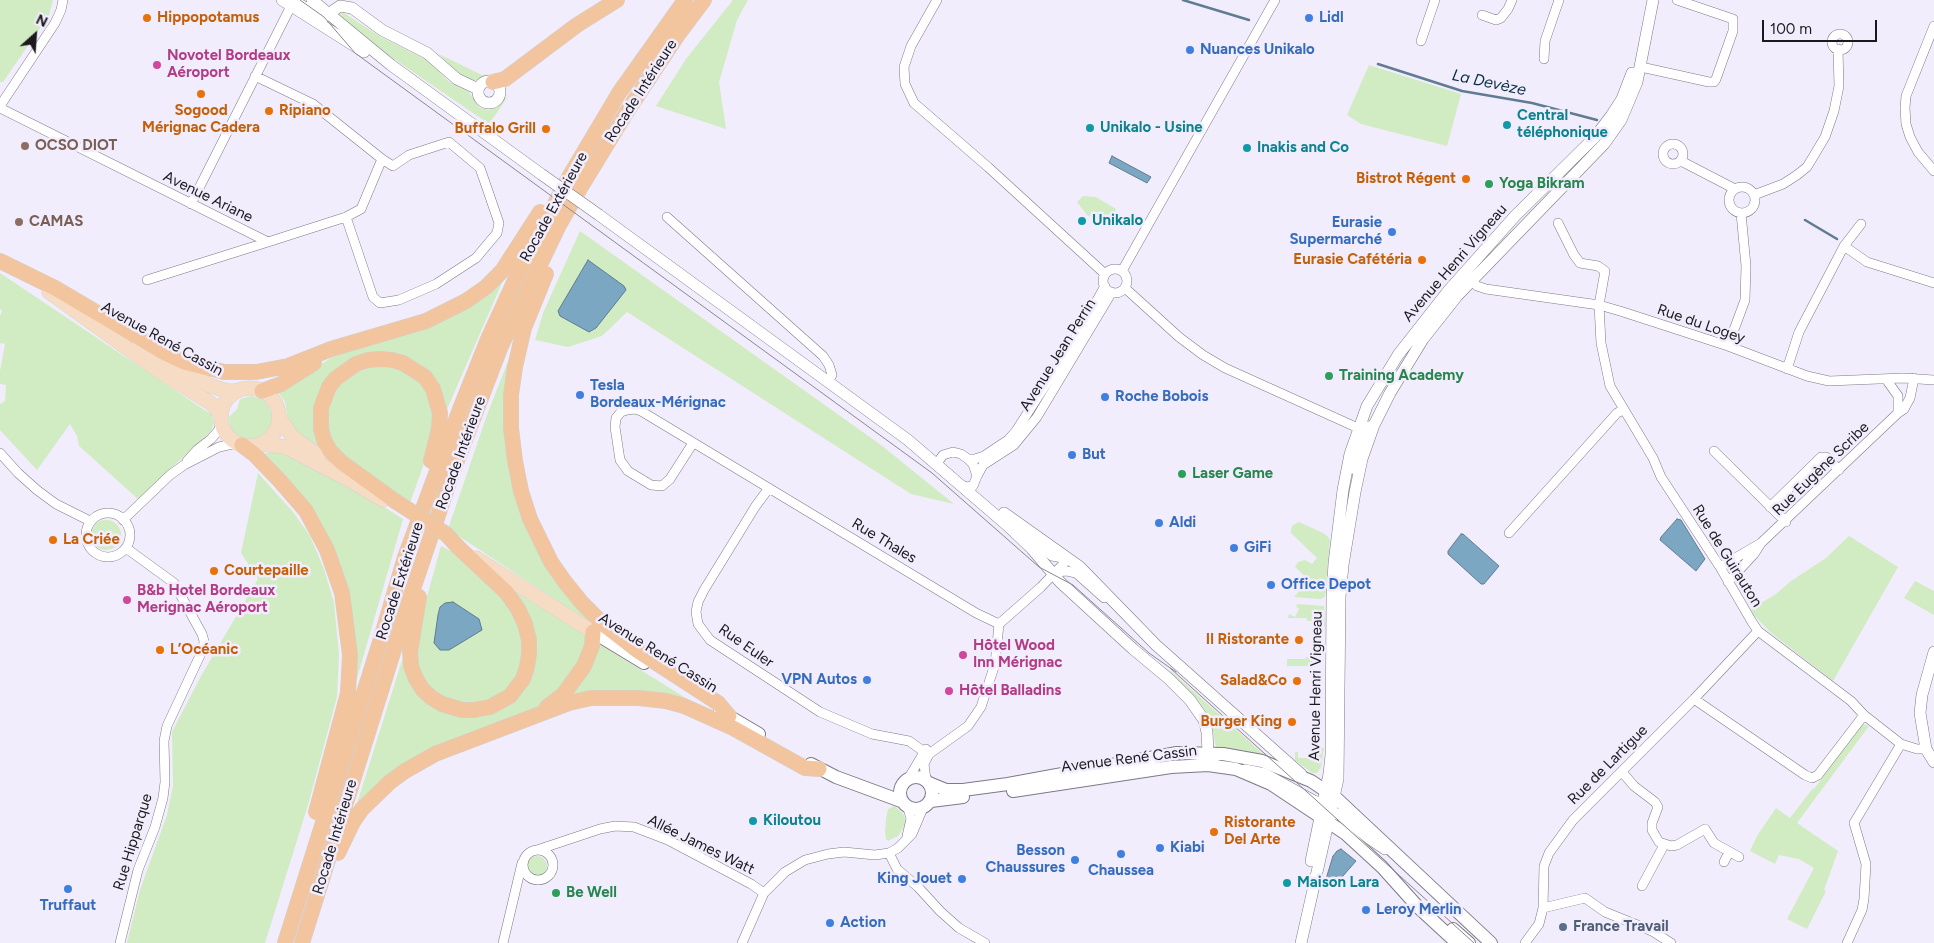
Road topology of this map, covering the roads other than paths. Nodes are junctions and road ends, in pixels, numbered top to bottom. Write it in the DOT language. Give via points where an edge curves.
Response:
graph roads {
  1 [pos="63,0"];
  2 [pos="312,0"];
  3 [pos="617,0"];
  4 [pos="685,0"];
  5 [pos="704,0"];
  6 [pos="937,0"];
  7 [pos="1275,0"];
  8 [pos="1435,0"];
  9 [pos="1512,0"];
  10 [pos="1559,0"];
  11 [pos="1653,0"];
  12 [pos="1677,0"];
  13 [pos="288,2"];
  14 [pos="329,13"];
  15 [pos="1482,15"];
  16 [pos="1934,26"];
  17 [pos="1421,41"];
  18 [pos="1838,49"];
  19 [pos="1544,59"];
  20 [pos="1639,64"];
  21 [pos="255,76"];
  22 [pos="493,82"];
  23 [pos="420,87"];
  24 [pos="478,89"];
  25 [pos="619,93"];
  26 [pos="0,107"];
  27 [pos="382,159"];
  28 [pos="1681,161"];
  29 [pos="1934,171"];
  30 [pos="582,185"];
  31 [pos="1735,190"];
  32 [pos="1754,195"];
  33 [pos="191,204"];
  34 [pos="1742,213"];
  35 [pos="346,217"];
  36 [pos="667,217"];
  37 [pos="1558,223"];
  38 [pos="1861,224"];
  39 [pos="268,242"];
  40 [pos="1844,246"];
  41 [pos="0,261"];
  42 [pos="1122,271"];
  43 [pos="1105,274"];
  44 [pos="1468,277"];
  45 [pos="147,280"];
  46 [pos="1934,283"];
  47 [pos="1125,288"];
  48 [pos="1109,289"];
  49 [pos="1599,306"];
  50 [pos="73,308"];
  51 [pos="343,346"];
  52 [pos="1728,346"];
  53 [pos="1787,369"];
  54 [pos="1914,378"];
  55 [pos="1886,379"];
  56 [pos="1934,380"];
  57 [pos="828,381"];
  58 [pos="262,390"];
  59 [pos="237,391"];
  60 [pos="1622,410"];
  61 [pos="1898,413"];
  62 [pos="279,417"];
  63 [pos="221,419"];
  64 [pos="1374,425"];
  65 [pos="1358,428"];
  66 [pos="1021,431"];
  67 [pos="694,443"];
  68 [pos="239,444"];
  69 [pos="260,444"];
  70 [pos="1714,451"];
  71 [pos="0,452"];
  72 [pos="968,459"];
  73 [pos="940,464"];
  74 [pos="184,465"];
  75 [pos="1840,470"];
  76 [pos="452,474"];
  77 [pos="352,481"];
  78 [pos="975,481"];
  79 [pos="960,485"];
  80 [pos="769,488"];
  81 [pos="1355,492"];
  82 [pos="395,504"];
  83 [pos="1770,506"];
  84 [pos="123,520"];
  85 [pos="90,521"];
  86 [pos="1786,522"];
  87 [pos="1008,526"];
  88 [pos="1509,534"];
  89 [pos="1762,544"];
  90 [pos="458,547"];
  91 [pos="126,548"];
  92 [pos="405,556"];
  93 [pos="1068,559"];
  94 [pos="1720,567"];
  95 [pos="1055,574"];
  96 [pos="1728,582"];
  97 [pos="1136,623"];
  98 [pos="999,624"];
  99 [pos="1758,631"];
  100 [pos="593,632"];
  101 [pos="1934,652"];
  102 [pos="1694,699"];
  103 [pos="1864,715"];
  104 [pos="729,716"];
  105 [pos="955,736"];
  106 [pos="1901,744"];
  107 [pos="1926,749"];
  108 [pos="923,751"];
  109 [pos="1208,752"];
  110 [pos="435,754"];
  111 [pos="1934,762"];
  112 [pos="1222,766"];
  113 [pos="819,769"];
  114 [pos="1622,772"];
  115 [pos="845,781"];
  116 [pos="906,781"];
  117 [pos="1311,781"];
  118 [pos="927,782"];
  119 [pos="1330,794"];
  120 [pos="905,804"];
  121 [pos="927,804"];
  122 [pos="1325,814"];
  123 [pos="901,844"];
  124 [pos="1664,845"];
  125 [pos="537,850"];
  126 [pos="1729,852"];
  127 [pos="889,853"];
  128 [pos="1396,854"];
  129 [pos="1739,857"];
  130 [pos="523,862"];
  131 [pos="1724,862"];
  132 [pos="325,867"];
  133 [pos="306,877"];
  134 [pos="1642,886"];
  135 [pos="1398,887"];
  136 [pos="764,893"];
  137 [pos="1543,908"];
  138 [pos="120,943"];
  139 [pos="285,943"];
  140 [pos="302,943"];
  141 [pos="503,943"];
  142 [pos="742,943"];
  143 [pos="985,943"];
  144 [pos="1294,943"];
  145 [pos="1301,943"];
  146 [pos="1458,943"];
  147 [pos="1469,943"];
  148 [pos="1491,943"];
  149 [pos="1525,943"];
  150 [pos="1671,943"];
  151 [pos="1847,943"];
  1 -- 26 [label="street" via="55,23"];
  2 -- 14 [label="street"];
  3 -- 22 [label="highway" via="577,25 505,79"];
  4 -- 25 [label="highway, Rocade Extérieure"];
  5 -- 30 [label="highway, Rocade Intérieure" via="626,113"];
  6 -- 43 [label="street" via="911,46 904,67 905,84 914,103"];
  7 -- 42 [label="street"];
  8 -- 17 [label="street"];
  9 -- 15 [label="street" via="1501,18 1496,20"];
  10 -- 19 [label="street" via="1545,41"];
  11 -- 20 [label="street, Avenue Henri Vigneau"];
  12 -- 20 [label="street" via="1733,19 1733,31 1716,79 1709,82"];
  13 -- 14 [label="street" via="319,16"];
  13 -- 21 [label="street"];
  13 -- 23 [label="street"];
  14 -- 23 [label="street" via="357,39"];
  14 -- 24 [label="street" via="340,6 352,8 382,30 428,53 457,79"];
  16 -- 29 [label="street" via="1906,96 1905,108 1910,137"];
  18 -- 32 [label="street" via="1839,86 1824,138 1807,167 1798,175"];
  20 -- 44 [label="street, Avenue Henri Vigneau" via="1630,102 1604,144"];
  21 -- 27 [label="street" via="313,104"];
  21 -- 33 [label="street"];
  22 -- 24 [label="street" via="482,83"];
  22 -- 24 [label="street" via="500,91 493,102 486,103 480,99"];
  23 -- 57 [label="street, bridge"];
  25 -- 51 [label="highway" via="561,173 502,271 486,287 426,321"];
  25 -- 92 [label="highway, Rocade Extérieure" via="569,177 515,280 460,409"];
  26 -- 33 [label="street, Avenue Ariane"];
  27 -- 35 [label="street" via="361,209"];
  27 -- 35 [label="street" via="393,166 409,155 449,142 480,168 499,222 497,234 476,258 436,284 399,300 380,303 373,297"];
  28 -- 31 [label="street"];
  30 -- 76 [label="highway, Rocade Intérieure" via="559,225 505,338"];
  30 -- 104 [label="highway" via="584,198 533,304 515,367 511,428 521,491 530,519 551,562 582,603 627,643 718,703"];
  31 -- 32 [label="street" via="1748,189"];
  31 -- 34 [label="street" via="1729,202 1732,209"];
  32 -- 34 [label="street" via="1753,208"];
  33 -- 39 [label="street, Avenue Ariane"];
  34 -- 52 [label="street" via="1745,300"];
  35 -- 39 [label="street"];
  36 -- 57 [label="street" via="823,356 832,375"];
  37 -- 49 [label="street, Rue de Guirauton" via="1580,263 1598,266 1605,271"];
  38 -- 40 [label="street"];
  39 -- 45 [label="street"];
  40 -- 46 [label="street" via="1867,262"];
  40 -- 53 [label="street" via="1799,332"];
  41 -- 50 [label="main road, Avenue René Cassin"];
  41 -- 51 [label="highway" via="77,300 165,353 196,366 224,372 256,372 288,366"];
  42 -- 43 [label="street" via="1115,268"];
  42 -- 47 [label="street" via="1127,277"];
  43 -- 48 [label="street" via="1103,280"];
  44 -- 49 [label="street, Rue du Logey" via="1486,289"];
  44 -- 64 [label="street, Avenue Henri Vigneau" via="1423,339"];
  44 -- 65 [label="street, Avenue Henri Vigneau" via="1398,355 1367,406"];
  47 -- 48 [label="street" via="1119,292"];
  47 -- 65 [label="street" via="1178,337 1203,355"];
  48 -- 66 [label="street, Avenue Jean Perrin"];
  49 -- 52 [label="street, Rue du Logey"];
  49 -- 60 [label="street, Rue de Guirauton" via="1601,343 1610,386"];
  50 -- 59 [label="main road, Avenue René Cassin" via="200,381 220,389"];
  50 -- 63 [label="main road, Avenue René Cassin" via="156,369 212,404"];
  51 -- 58 [label="highway" via="281,384"];
  52 -- 53 [label="street, Rue du Logey"];
  53 -- 55 [label="street, Rue du Logey" via="1829,381"];
  54 -- 55 [label="street, Rue du Logey"];
  54 -- 56 [label="street, Rue du Logey"];
  54 -- 61 [label="street, Rue Eugène Scribe" via="1910,398"];
  55 -- 61 [label="street" via="1898,396"];
  57 -- 73 [label="street"];
  58 -- 59 [label="main road" via="245,388"];
  58 -- 62 [label="main road" via="274,401"];
  59 -- 63 [label="main road" via="223,405"];
  60 -- 88 [label="street"];
  60 -- 94 [label="street, Rue de Guirauton"];
  61 -- 75 [label="street, Rue Eugène Scribe"];
  62 -- 69 [label="main road" via="274,434"];
  62 -- 77 [label="main road" via="292,436"];
  63 -- 68 [label="main road" via="224,431"];
  63 -- 74 [label="street" via="218,431"];
  64 -- 65 [label="street"];
  64 -- 81 [label="street, Avenue Henri Vigneau"];
  65 -- 81 [label="street, Avenue Henri Vigneau" via="1363,437 1356,457"];
  65 -- 119 [label="street, Avenue Henri Vigneau" via="1343,490 1334,563"];
  66 -- 72 [label="street, Avenue Jean Perrin" via="984,456"];
  66 -- 78 [label="street, Avenue Jean Perrin" via="1002,453 983,465"];
  67 -- 67 [label="street, Rue Thales" via="641,411 621,412 616,418 620,460 628,471 651,486 662,486 670,479"];
  67 -- 80 [label="street, Rue Thales"];
  68 -- 69 [label="main road"];
  68 -- 74 [label="street" via="219,447"];
  68 -- 133 [label="highway" via="254,454 306,511 327,550 342,593 347,624 350,655 348,693 305,852"];
  69 -- 77 [label="main road" via="286,447"];
  70 -- 83 [label="street"];
  71 -- 85 [label="street" via="37,490"];
  72 -- 73 [label="street, Avenue Jean Perrin" via="952,452 943,455"];
  72 -- 78 [label="street" via="973,464"];
  73 -- 78 [label="street"];
  73 -- 79 [label="street"];
  74 -- 84 [label="street"];
  75 -- 83 [label="street" via="1826,457 1821,457"];
  75 -- 86 [label="street, Rue Eugène Scribe"];
  76 -- 90 [label="highway" via="413,626 411,666 423,690 432,698 451,707 474,710 500,702 517,688 527,667 529,640 518,609 507,593"];
  76 -- 132 [label="highway, Rocade Intérieure"];
  77 -- 82 [label="main road"];
  78 -- 79 [label="street" via="966,488"];
  78 -- 93 [label="street" via="1012,520"];
  79 -- 87 [label="street"];
  80 -- 98 [label="street, Rue Thales" via="970,610"];
  80 -- 108 [label="street, Rue Euler" via="704,590 696,612 698,624 710,640 820,712 872,734 909,741"];
  81 -- 119 [label="street, Avenue Henri Vigneau" via="1340,597 1338,779"];
  82 -- 90 [label="highway, bridge" via="446,534"];
  82 -- 92 [label="highway" via="330,451 321,429 321,408 329,387 345,370 368,360 392,360 425,377 433,389 440,413 435,447"];
  83 -- 86 [label="street"];
  84 -- 85 [label="street" via="110,513"];
  84 -- 91 [label="street" via="129,533"];
  85 -- 91 [label="street" via="87,542 96,553 108,557"];
  86 -- 89 [label="street, Rue Eugène Scribe"];
  87 -- 93 [label="street" via="1052,556"];
  87 -- 95 [label="street"];
  89 -- 94 [label="street, Rue Eugène Scribe"];
  89 -- 96 [label="street, Rue Eugène Scribe"];
  90 -- 100 [label="main road, Avenue René Cassin"];
  91 -- 138 [label="street, Rue Hipparque" via="174,583 204,641 167,726 161,805 138,870"];
  92 -- 133 [label="highway, Rocade Extérieure"];
  93 -- 95 [label="street"];
  93 -- 97 [label="street"];
  94 -- 96 [label="street, Rue de Guirauton"];
  95 -- 97 [label="street" via="1076,572"];
  95 -- 98 [label="street"];
  95 -- 109 [label="street" via="1190,700 1204,720"];
  96 -- 99 [label="street, Rue de Guirauton"];
  97 -- 117 [label="street" via="1209,693"];
  98 -- 105 [label="street" via="995,664 980,707 972,722"];
  99 -- 102 [label="street, Rue de Lartigue"];
  99 -- 103 [label="street, Rue de Guirauton"];
  100 -- 104 [label="main road, Avenue René Cassin"];
  100 -- 110 [label="highway" via="592,646 584,666 563,695 547,706 448,745"];
  101 -- 107 [label="street" via="1920,713"];
  102 -- 103 [label="street" via="1812,778 1818,775"];
  102 -- 114 [label="street, Rue de Lartigue"];
  103 -- 106 [label="street, Rue de Guirauton"];
  104 -- 113 [label="main road, Avenue René Cassin"];
  105 -- 108 [label="street" via="935,742"];
  105 -- 118 [label="street" via="929,754 924,764"];
  106 -- 107 [label="street, Rue de Guirauton"];
  106 -- 151 [label="street" via="1854,823 1866,864 1862,910"];
  107 -- 111 [label="street"];
  108 -- 116 [label="street"];
  109 -- 112 [label="street"];
  109 -- 117 [label="main road, Avenue René Cassin" via="1262,761"];
  109 -- 118 [label="main road, Avenue René Cassin" via="1167,755 962,790 940,788"];
  110 -- 113 [label="highway" via="569,703 591,698 638,698 684,706 739,730 805,768"];
  110 -- 132 [label="highway" via="405,770 367,804 353,822 338,853"];
  112 -- 121 [label="main road, Avenue René Cassin" via="1156,769"];
  112 -- 122 [label="main road, Avenue René Cassin" via="1271,784"];
  113 -- 115 [label="main road, Avenue René Cassin"];
  114 -- 124 [label="street" via="1658,807 1652,830"];
  114 -- 137 [label="street, Rue de Lartigue" via="1573,820 1549,853 1544,866"];
  115 -- 116 [label="main road, Avenue René Cassin" via="882,786"];
  115 -- 120 [label="main road, Avenue René Cassin"];
  116 -- 118 [label="main road" via="917,777"];
  116 -- 120 [label="main road" via="900,792"];
  117 -- 119 [label="main road, Avenue René Cassin"];
  118 -- 121 [label="main road" via="932,792"];
  119 -- 122 [label="street"];
  119 -- 128 [label="main road, Avenue René Cassin"];
  120 -- 121 [label="main road" via="912,809"];
  120 -- 123 [label="street" via="911,819 907,837"];
  121 -- 123 [label="street" via="912,834"];
  122 -- 128 [label="street" via="1346,818 1370,839"];
  122 -- 135 [label="main road, Avenue René Cassin"];
  122 -- 144 [label="street"];
  122 -- 145 [label="street"];
  123 -- 127 [label="street"];
  124 -- 126 [label="street" via="1677,846 1709,827 1714,843"];
  124 -- 134 [label="street"];
  125 -- 130 [label="street" via="528,854"];
  125 -- 130 [label="street" via="550,857 553,866 549,875 540,880 531,879 524,872"];
  125 -- 136 [label="street, Allée James Watt" via="600,829 634,827 668,840"];
  126 -- 129 [label="street"];
  126 -- 131 [label="street"];
  127 -- 136 [label="street" via="838,852 805,860 785,872"];
  127 -- 143 [label="street" via="897,869 940,911 959,928"];
  128 -- 148 [label="main road, Avenue René Cassin"];
  130 -- 141 [label="street"];
  132 -- 140 [label="highway, Rocade Intérieure"];
  133 -- 139 [label="highway, Rocade Extérieure"];
  135 -- 146 [label="main road"];
  135 -- 147 [label="main road" via="1423,903"];
  136 -- 142 [label="street"];
  137 -- 149 [label="street, Rue de Lartigue" via="1539,924"];
  137 -- 150 [label="street" via="1584,898 1605,912 1652,931"];
}
